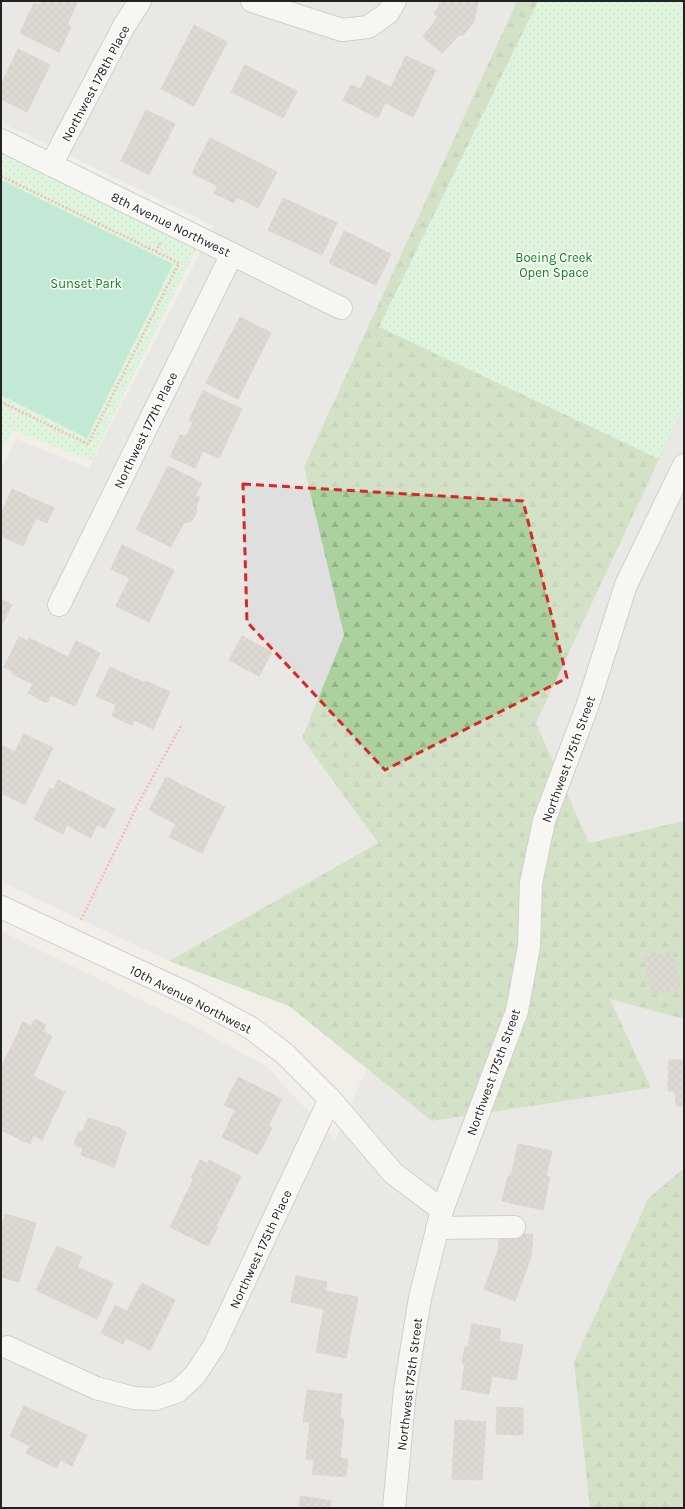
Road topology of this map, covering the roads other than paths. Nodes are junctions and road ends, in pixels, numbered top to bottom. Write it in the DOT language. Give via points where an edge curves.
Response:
graph roads {
  1 [pos="140,1"];
  2 [pos="252,1"];
  3 [pos="395,1"];
  4 [pos="1,140"];
  5 [pos="51,165"];
  6 [pos="232,254"];
  7 [pos="341,308"];
  8 [pos="684,465"];
  9 [pos="59,605"];
  10 [pos="1,907"];
  11 [pos="330,1099"];
  12 [pos="440,1219"];
  13 [pos="514,1227"];
  14 [pos="7,1347"];
  15 [pos="394,1508"];
  1 -- 5 [label="street, Northwest 178th Place" via="124,26"];
  2 -- 3 [label="street" via="342,30 368,27 388,12"];
  4 -- 5 [label="street, 8th Avenue Northwest"];
  5 -- 6 [label="street, 8th Avenue Northwest"];
  6 -- 7 [label="street, 8th Avenue Northwest"];
  6 -- 9 [label="street, Northwest 177th Place"];
  8 -- 12 [label="street, Northwest 175th Street" via="626,585 587,707 544,821 531,883 529,946 517,1011"];
  10 -- 11 [label="street, 10th Avenue Northwest" via="186,994 250,1028 285,1054"];
  11 -- 12 [label="street, 10th Avenue Northwest" via="393,1173"];
  11 -- 14 [label="street, Northwest 175th Place" via="214,1346 195,1375 178,1391 155,1399 134,1398 96,1388"];
  12 -- 13 [label="street"];
  12 -- 15 [label="street, Northwest 175th Street" via="420,1298 408,1375"];
}
